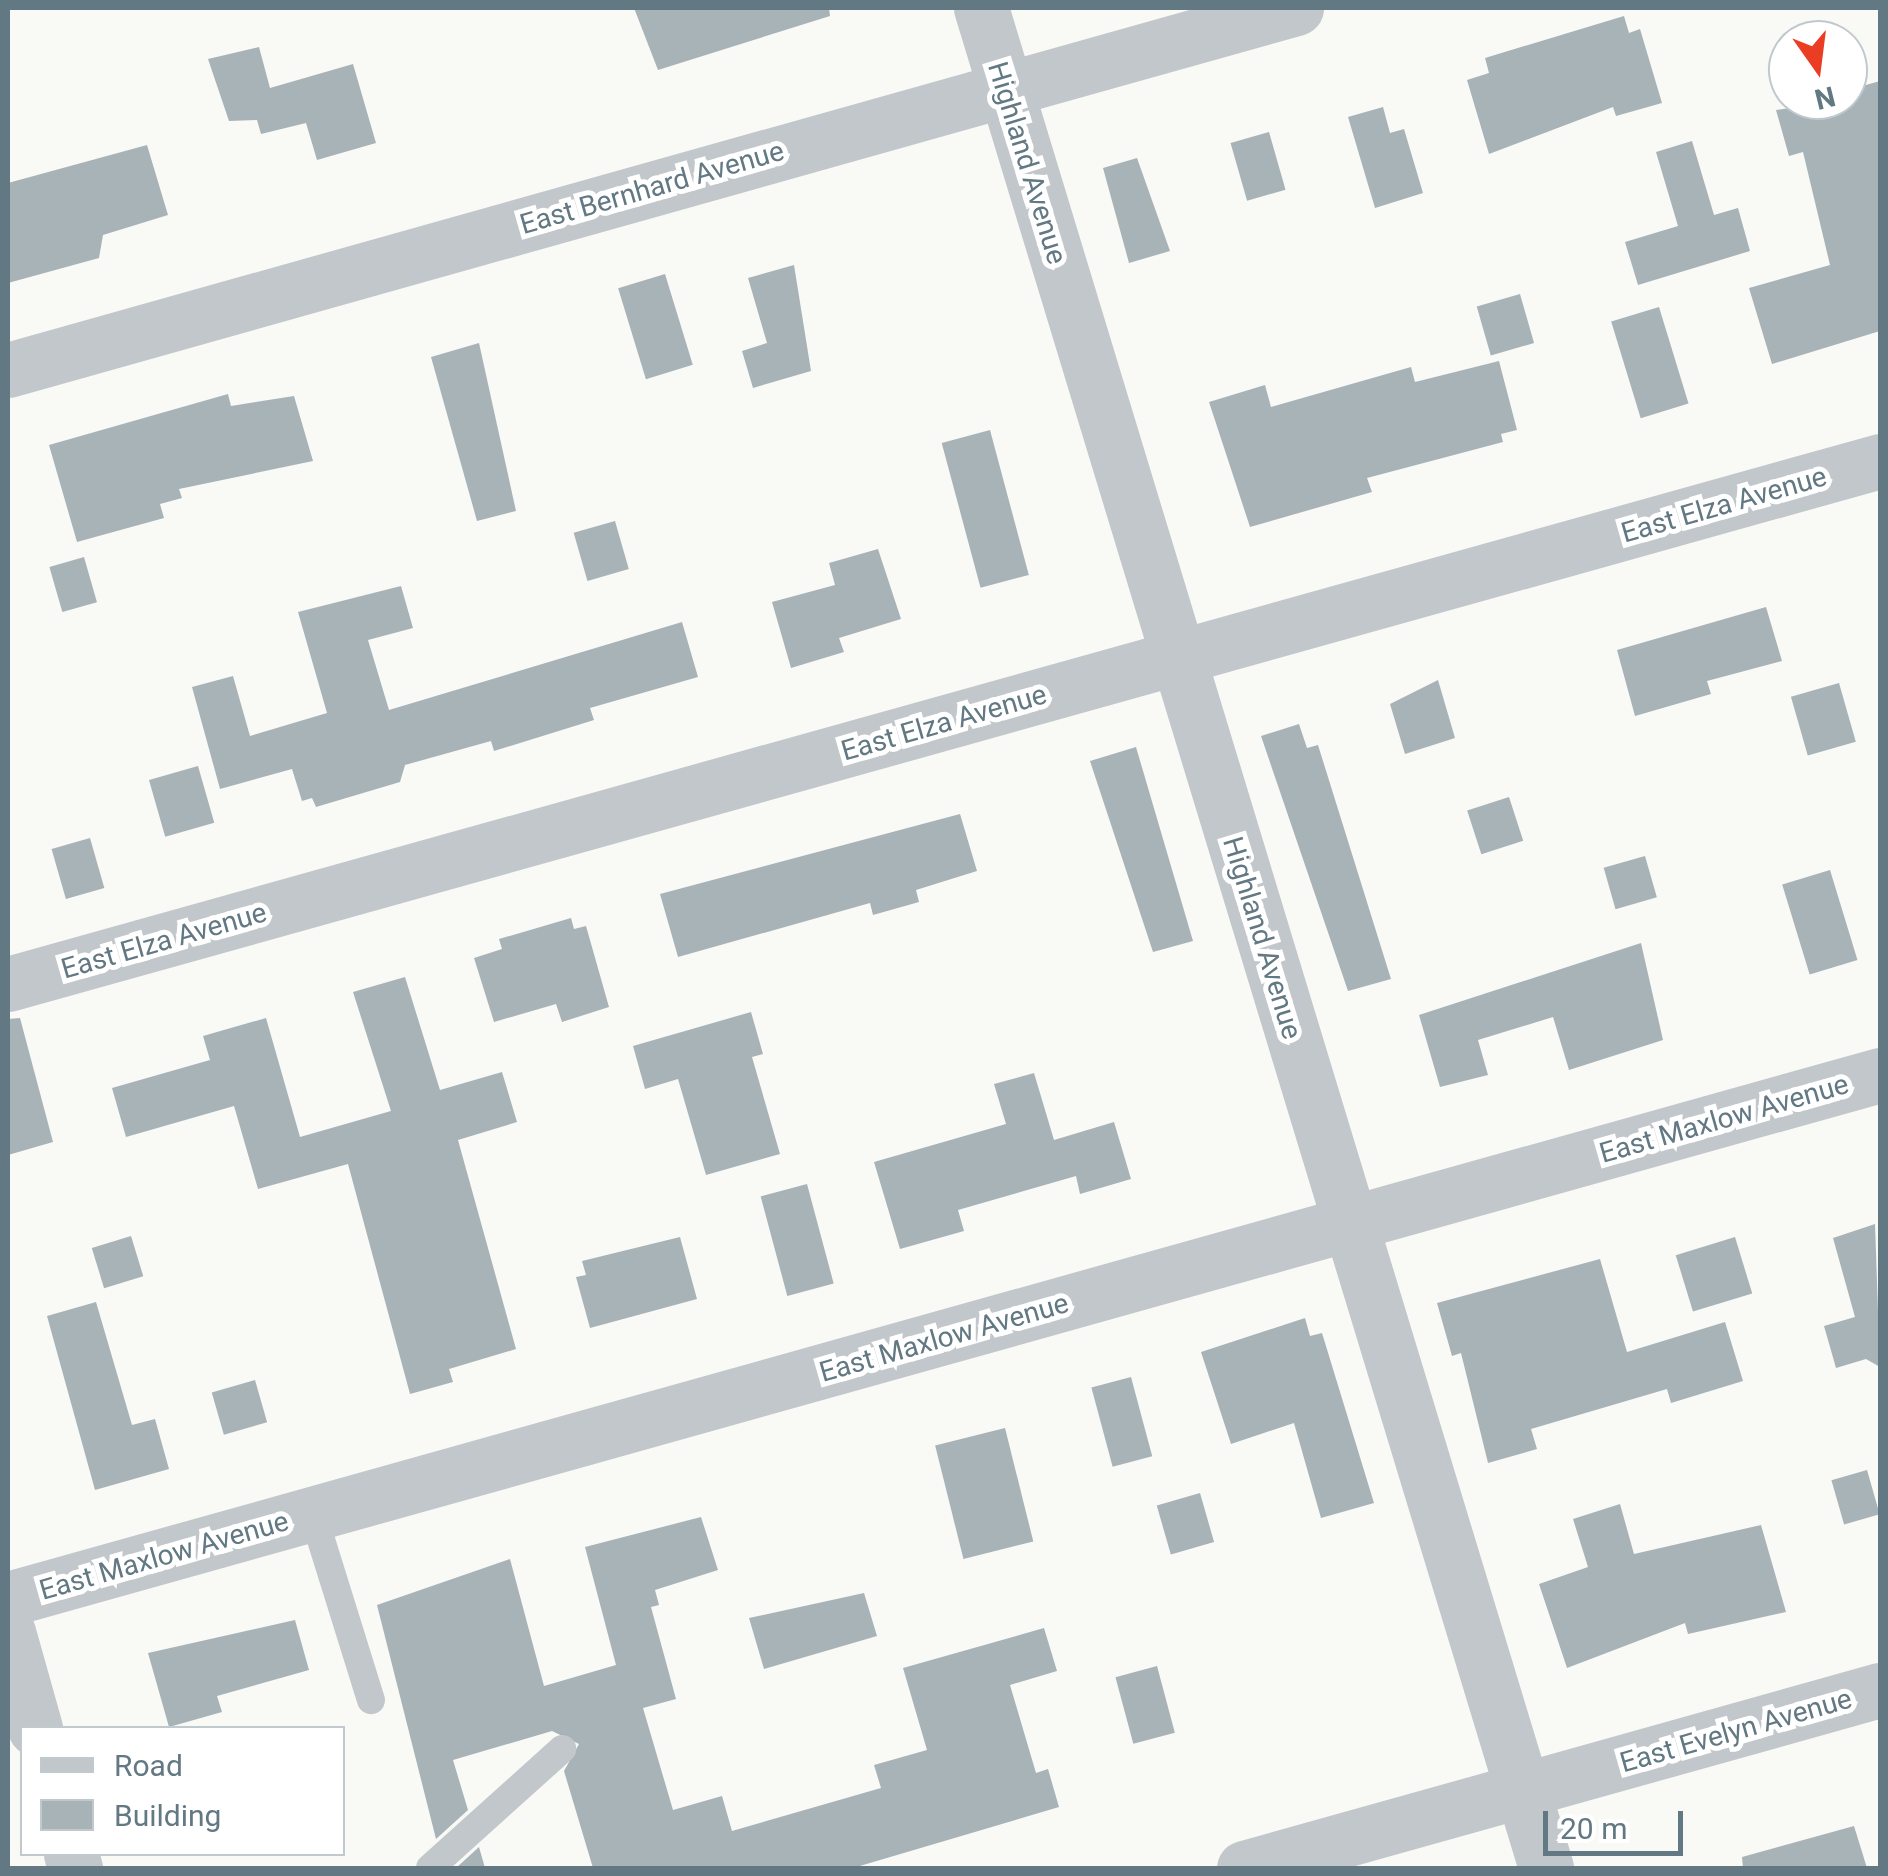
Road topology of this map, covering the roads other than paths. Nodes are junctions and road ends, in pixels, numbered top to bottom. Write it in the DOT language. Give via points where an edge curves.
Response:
graph roads {
  1 [pos="981,8"];
  2 [pos="1296,8"];
  3 [pos="1004,89"];
  4 [pos="8,370"];
  5 [pos="1880,462"];
  6 [pos="1176,658"];
  7 [pos="8,984"];
  8 [pos="1880,1075"];
  9 [pos="1349,1225"];
  10 [pos="313,1514"];
  11 [pos="8,1599"];
  12 [pos="8,1632"];
  13 [pos="1880,1690"];
  14 [pos="371,1700"];
  15 [pos="34,1726"];
  16 [pos="562,1749"];
  17 [pos="1522,1791"];
  18 [pos="430,1868"];
  19 [pos="1244,1868"];
  20 [pos="1546,1868"];
  1 -- 3 [label="street, Highland Avenue"];
  2 -- 3 [label="street, East Bernhard Avenue"];
  3 -- 4 [label="street, East Bernhard Avenue"];
  3 -- 6 [label="street, Highland Avenue"];
  5 -- 6 [label="street, East Elza Avenue"];
  6 -- 7 [label="street, East Elza Avenue"];
  6 -- 9 [label="street, Highland Avenue"];
  8 -- 9 [label="street, East Maxlow Avenue"];
  9 -- 10 [label="street, East Maxlow Avenue"];
  9 -- 17 [label="street, Highland Avenue"];
  10 -- 11 [label="street, East Maxlow Avenue"];
  10 -- 14 [label="lane"];
  12 -- 15 [label="street"];
  13 -- 17 [label="street, East Evelyn Avenue"];
  16 -- 18 [label="lane"];
  17 -- 19 [label="street, East Evelyn Avenue"];
  17 -- 20 [label="street, Highland Avenue"];
}
